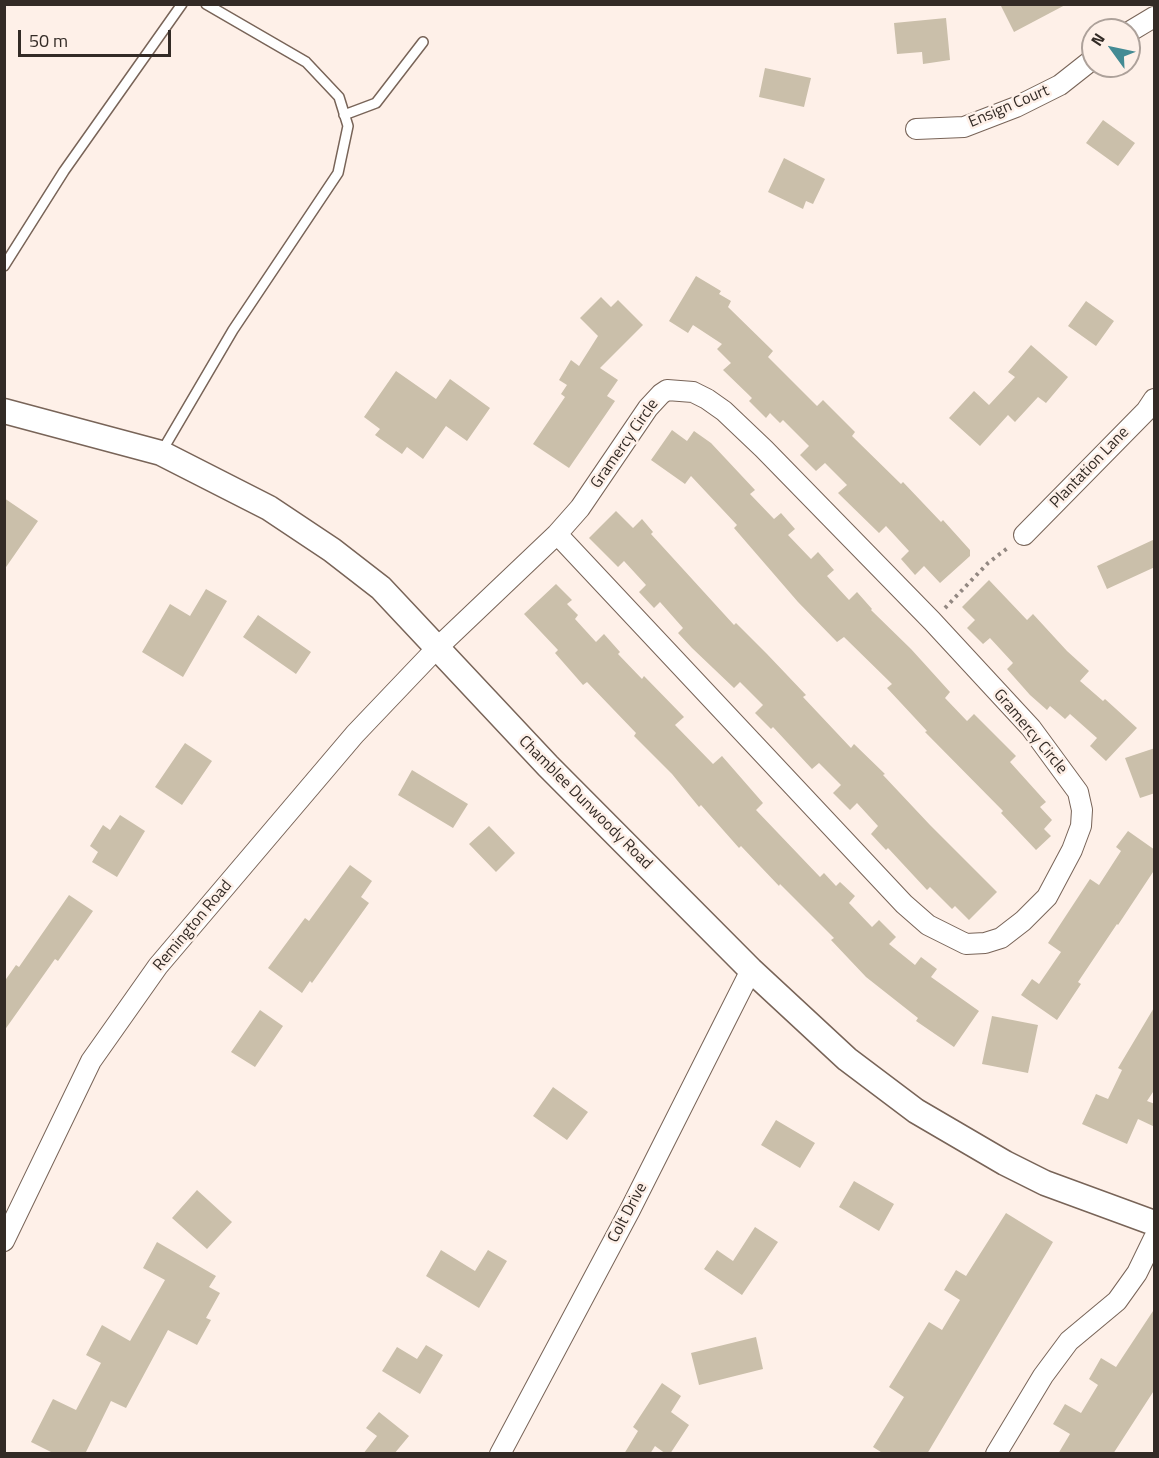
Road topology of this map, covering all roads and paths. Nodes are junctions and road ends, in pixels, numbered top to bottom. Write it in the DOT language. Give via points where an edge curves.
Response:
graph roads {
  1 [pos="182,4"];
  2 [pos="206,4"];
  3 [pos="1155,17"];
  4 [pos="1141,25"];
  5 [pos="423,42"];
  6 [pos="1081,68"];
  7 [pos="344,115"];
  8 [pos="916,129"];
  9 [pos="4,266"];
  10 [pos="1152,408"];
  11 [pos="4,411"];
  12 [pos="161,453"];
  13 [pos="557,534"];
  14 [pos="1024,536"];
  15 [pos="932,621"];
  16 [pos="436,649"];
  17 [pos="751,970"];
  18 [pos="1155,1223"];
  19 [pos="1155,1238"];
  20 [pos="4,1241"];
  21 [pos="500,1454"];
  22 [pos="996,1454"];
  1 -- 9 [label="lane" via="64,171"];
  2 -- 7 [label="lane" via="306,62 339,97"];
  3 -- 4 [label="street"];
  5 -- 7 [label="lane" via="376,103"];
  6 -- 8 [label="street, Ensign Court" via="1060,85 964,127"];
  7 -- 12 [label="lane" via="348,126 338,173 233,330"];
  10 -- 14 [label="street, Plantation Lane"];
  11 -- 12 [label="street, Chamblee Dunwoody Road"];
  12 -- 16 [label="street, Chamblee Dunwoody Road" via="269,508 332,550 381,588"];
  13 -- 15 [label="street, Gramercy Circle" via="580,508 648,408 676,382 724,411"];
  13 -- 15 [label="street, Gramercy Circle" via="904,904 928,925 987,950 1047,897 1090,807 1031,728"];
  13 -- 16 [label="street, Gramercy Circle"];
  14 -- 15 [label="path" via="988,563"];
  16 -- 17 [label="street, Chamblee Dunwoody Road"];
  16 -- 20 [label="street, Remington Road" via="355,734 158,966 91,1061"];
  17 -- 18 [label="street, Chamblee Dunwoody Road" via="847,1059 915,1111 1045,1183"];
  17 -- 21 [label="street, Colt Drive" via="630,1210"];
  19 -- 22 [label="street" via="1117,1300 1069,1341 1043,1376"];
}
